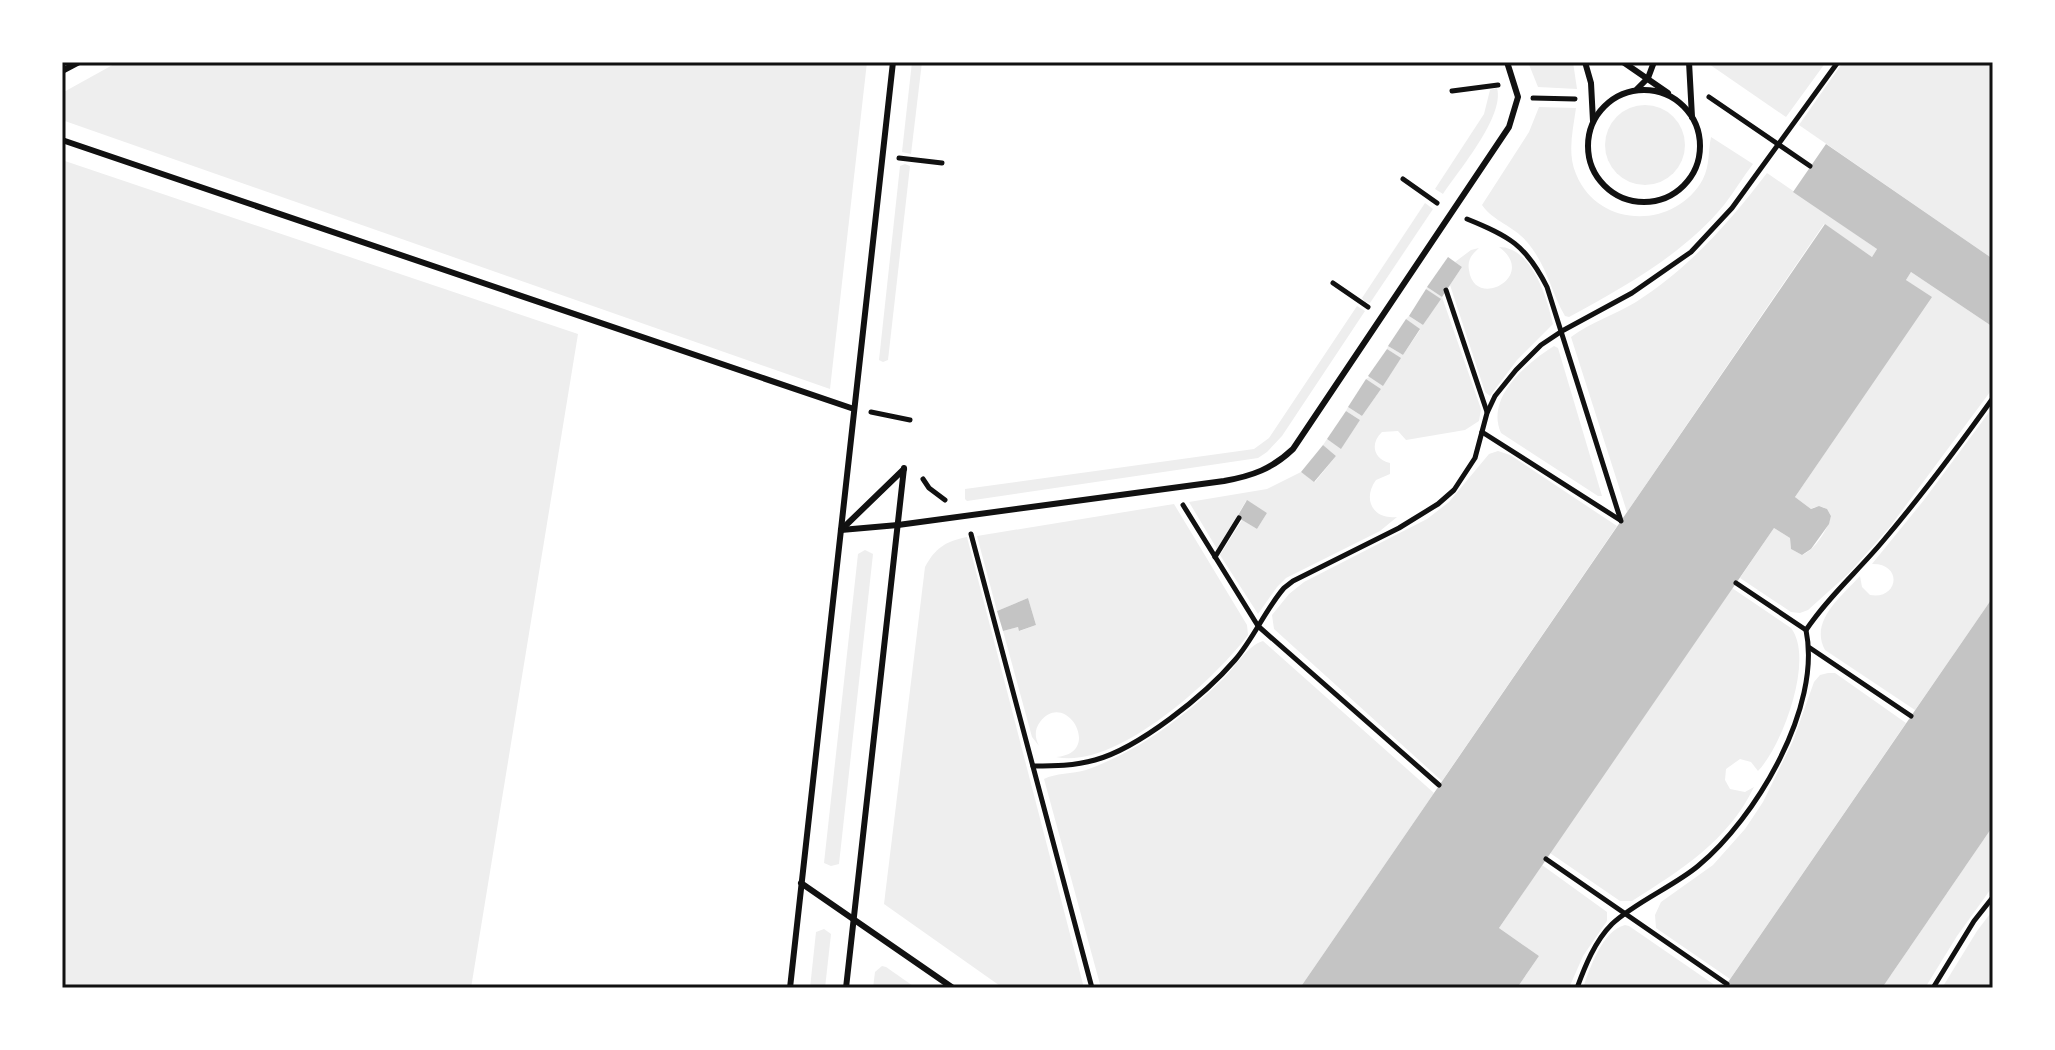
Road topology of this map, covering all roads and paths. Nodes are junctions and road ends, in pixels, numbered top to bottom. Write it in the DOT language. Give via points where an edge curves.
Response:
graph roads {
  1 [pos="79,62"];
  2 [pos="893,62"];
  3 [pos="1507,62"];
  4 [pos="1585,62"];
  5 [pos="1623,62"];
  6 [pos="1654,62"];
  7 [pos="1689,62"];
  8 [pos="1838,62"];
  9 [pos="62,71"];
  10 [pos="1648,78"];
  11 [pos="1515,83"];
  12 [pos="1452,91"];
  13 [pos="1633,92"];
  14 [pos="1680,103"];
  15 [pos="1692,117"];
  16 [pos="1593,123"];
  17 [pos="62,140"];
  18 [pos="882,156"];
  19 [pos="942,163"];
  20 [pos="1403,179"];
  21 [pos="1451,213"];
  22 [pos="1333,283"];
  23 [pos="1446,290"];
  24 [pos="1382,317"];
  25 [pos="1562,331"];
  26 [pos="1993,398"];
  27 [pos="854,409"];
  28 [pos="1487,413"];
  29 [pos="910,420"];
  30 [pos="1482,432"];
  31 [pos="921,476"];
  32 [pos="1172,488"];
  33 [pos="967,516"];
  34 [pos="1239,518"];
  35 [pos="898,525"];
  36 [pos="841,530"];
  37 [pos="1215,557"];
  38 [pos="1736,583"];
  39 [pos="1258,626"];
  40 [pos="1806,630"];
  41 [pos="1810,648"];
  42 [pos="1911,716"];
  43 [pos="1033,766"];
  44 [pos="1439,785"];
  45 [pos="1546,859"];
  46 [pos="801,883"];
  47 [pos="1993,897"];
  48 [pos="1626,915"];
  49 [pos="854,920"];
  50 [pos="1727,984"];
  51 [pos="790,988"];
  52 [pos="846,988"];
  53 [pos="953,988"];
  54 [pos="1092,988"];
  55 [pos="1577,988"];
  56 [pos="1933,988"];
  1 -- 9 [label="lane"];
  2 -- 18 [label="lane"];
  3 -- 11 [label="lane"];
  4 -- 16 [label="lane"];
  5 -- 10 [label="lane"];
  6 -- 10 [label="lane"];
  7 -- 15 [label="lane"];
  8 -- 25 [label="path" via="1732,208 1691,252 1632,293"];
  10 -- 13 [label="lane"];
  10 -- 14 [label="lane"];
  11 -- 12 [label="path"];
  11 -- 21 [label="lane" via="1518,97 1509,127"];
  13 -- 14 [label="lane" via="1647,90"];
  13 -- 16 [label="lane" via="1613,100"];
  14 -- 15 [label="lane"];
  15 -- 16 [label="lane" via="1700,151 1691,176 1673,194 1656,201 1621,198 1606,188 1589,158"];
  17 -- 27 [label="lane"];
  18 -- 19 [label="path"];
  18 -- 27 [label="lane"];
  20 -- 21 [label="path"];
  21 -- 24 [label="lane"];
  21 -- 25 [label="path" via="1507,235 1522,248 1547,287"];
  22 -- 24 [label="path"];
  23 -- 28 [label="path"];
  24 -- 32 [label="lane" via="1280,462 1245,478"];
  25 -- 28 [label="path" via="1516,370"];
  25 -- 30 [label="path" via="1621,521"];
  26 -- 40 [label="path" via="1919,498"];
  27 -- 29 [label="path"];
  27 -- 36 [label="lane"];
  28 -- 30 [label="path"];
  30 -- 39 [label="path" via="1466,475 1438,504 1293,581"];
  31 -- 33 [label="path"];
  32 -- 33 [label="lane"];
  32 -- 37 [label="path"];
  33 -- 35 [label="lane"];
  33 -- 43 [label="path"];
  34 -- 37 [label="path"];
  35 -- 36 [label="lane"];
  35 -- 36 [label="lane" via="904,468"];
  35 -- 49 [label="lane"];
  36 -- 46 [label="lane"];
  37 -- 39 [label="path"];
  38 -- 40 [label="path"];
  39 -- 43 [label="path" via="1218,677 1143,736 1098,759"];
  39 -- 44 [label="path"];
  40 -- 41 [label="path"];
  41 -- 42 [label="path"];
  41 -- 48 [label="path" via="1801,704 1785,747 1741,823 1695,869"];
  43 -- 54 [label="path"];
  45 -- 48 [label="path"];
  46 -- 49 [label="lane"];
  46 -- 51 [label="lane"];
  47 -- 56 [label="path"];
  48 -- 50 [label="path"];
  48 -- 55 [label="path" via="1613,923 1592,953"];
  49 -- 52 [label="lane"];
  49 -- 53 [label="lane"];
}
